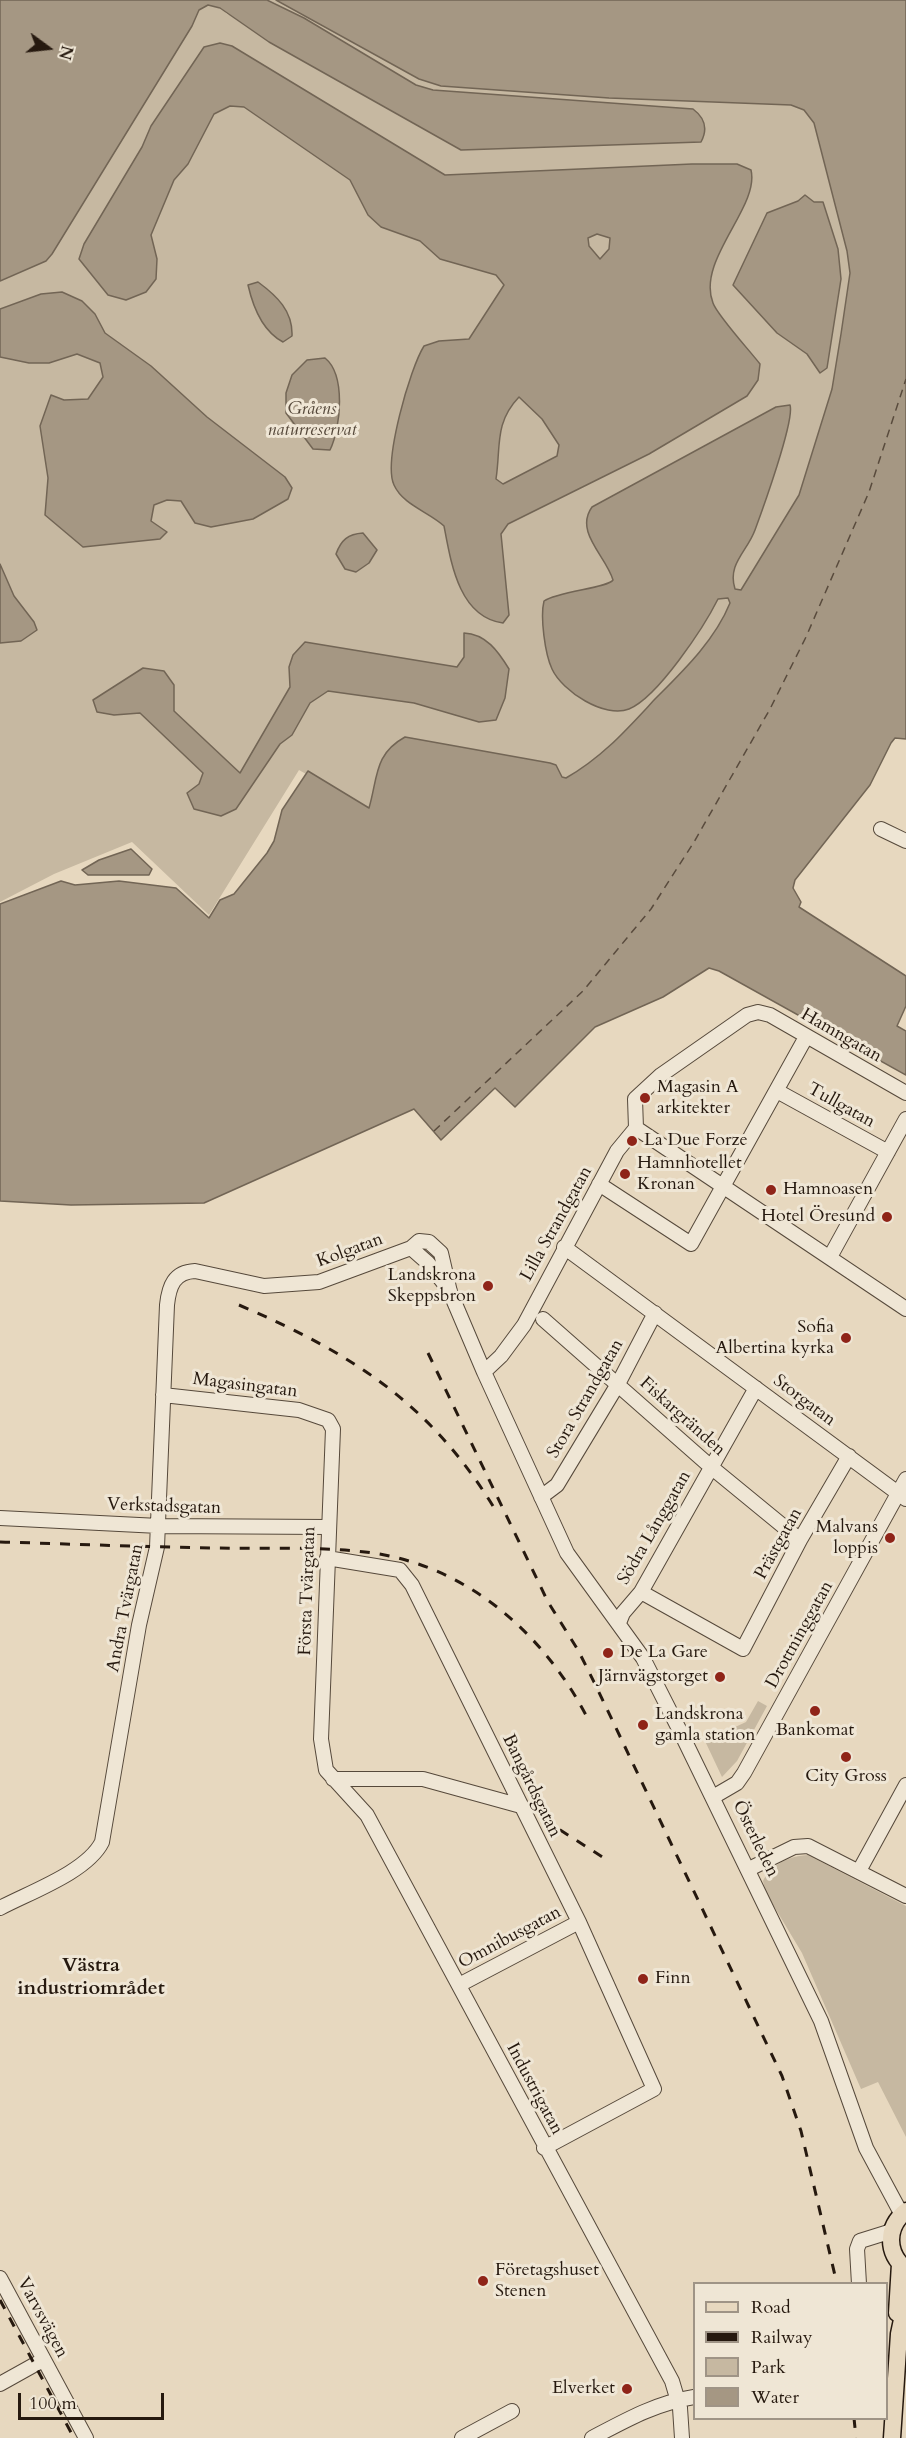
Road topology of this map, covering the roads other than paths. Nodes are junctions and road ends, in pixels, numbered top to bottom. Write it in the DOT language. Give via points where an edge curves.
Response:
graph roads {
  1 [pos="881,829"];
  2 [pos="906,841"];
  3 [pos="806,1037"];
  4 [pos="777,1090"];
  5 [pos="906,1093"];
  6 [pos="906,1119"];
  7 [pos="636,1128"];
  8 [pos="888,1152"];
  9 [pos="599,1184"];
  10 [pos="723,1186"];
  11 [pos="564,1247"];
  12 [pos="830,1257"];
  13 [pos="195,1271"];
  14 [pos="906,1309"];
  15 [pos="655,1313"];
  16 [pos="543,1318"];
  17 [pos="484,1372"];
  18 [pos="618,1384"];
  19 [pos="756,1388"];
  20 [pos="163,1395"];
  21 [pos="322,1417"];
  22 [pos="849,1456"];
  23 [pos="711,1467"];
  24 [pos="906,1479"];
  25 [pos="902,1496"];
  26 [pos="541,1497"];
  27 [pos="0,1518"];
  28 [pos="159,1526"];
  29 [pos="328,1527"];
  30 [pos="800,1540"];
  31 [pos="327,1558"];
  32 [pos="641,1592"];
  33 [pos="619,1623"];
  34 [pos="330,1774"];
  35 [pos="906,1785"];
  36 [pos="713,1797"];
  37 [pos="521,1806"];
  38 [pos="749,1869"];
  39 [pos="859,1871"];
  40 [pos="906,1896"];
  41 [pos="0,1908"];
  42 [pos="579,1922"];
  43 [pos="459,1985"];
  44 [pos="544,2148"];
  45 [pos="904,2213"];
  46 [pos="892,2231"];
  47 [pos="857,2253"];
  48 [pos="899,2260"];
  49 [pos="0,2278"];
  50 [pos="859,2282"];
  51 [pos="906,2301"];
  52 [pos="899,2334"];
  53 [pos="43,2360"];
  54 [pos="0,2384"];
  55 [pos="693,2397"];
  56 [pos="677,2399"];
  57 [pos="512,2411"];
  58 [pos="86,2438"];
  59 [pos="462,2438"];
  60 [pos="592,2438"];
  61 [pos="682,2438"];
  62 [pos="892,2438"];
  1 -- 2 [label="street"];
  3 -- 4 [label="street"];
  3 -- 5 [label="street, Hamngatan"];
  3 -- 7 [label="street, Hamngatan" via="770,1015 747,1015 644,1088 635,1099"];
  4 -- 8 [label="street, Tullgatan"];
  4 -- 10 [label="street"];
  6 -- 8 [label="street"];
  7 -- 9 [label="street, Lilla Strandgatan" via="617,1151"];
  7 -- 10 [label="street"];
  8 -- 12 [label="street"];
  9 -- 10 [label="street" via="691,1244"];
  9 -- 11 [label="street, Lilla Strandgatan"];
  10 -- 12 [label="street"];
  11 -- 15 [label="street, Storgatan"];
  11 -- 17 [label="street, Lilla Strandgatan" via="524,1325"];
  12 -- 14 [label="street"];
  13 -- 17 [label="street, Kolgatan" via="264,1286 319,1282 411,1248 450,1292"];
  13 -- 20 [label="street, Andra Tvärgatan" via="176,1277 169,1290"];
  15 -- 18 [label="street, Stora Strandgatan"];
  15 -- 19 [label="street, Storgatan"];
  16 -- 18 [label="street, Fiskargränden"];
  17 -- 26 [label="street"];
  18 -- 23 [label="street, Fiskargränden"];
  18 -- 26 [label="street, Stora Strandgatan" via="557,1485"];
  19 -- 22 [label="street, Storgatan"];
  19 -- 23 [label="street, Södra Långgatan"];
  20 -- 21 [label="street, Magasingatan" via="299,1410"];
  20 -- 28 [label="street, Andra Tvärgatan"];
  21 -- 29 [label="street, Första Tvärgatan" via="333,1429"];
  22 -- 25 [label="street, Storgatan"];
  22 -- 30 [label="street, Prästgatan"];
  23 -- 30 [label="street, Fiskargränden"];
  23 -- 32 [label="street, Södra Långgatan"];
  24 -- 25 [label="street, Drottninggatan"];
  25 -- 36 [label="street, Drottninggatan" via="744,1773 737,1783"];
  26 -- 33 [label="street, Österleden" via="573,1562"];
  27 -- 28 [label="street, Verkstadsgatan"];
  28 -- 29 [label="street, Verkstadsgatan"];
  28 -- 41 [label="street, Andra Tvärgatan" via="102,1842 97,1852 82,1864"];
  29 -- 31 [label="street, Första Tvärgatan"];
  30 -- 32 [label="street, Prästgatan" via="743,1649"];
  31 -- 34 [label="street, Första Tvärgatan" via="321,1739"];
  31 -- 37 [label="street, Bangårdsgatan" via="400,1570 412,1585"];
  32 -- 33 [label="street, Södra Långgatan"];
  33 -- 36 [label="street, Österleden" via="643,1658"];
  34 -- 37 [label="street" via="423,1779"];
  34 -- 43 [label="street, Industrigatan" via="367,1815"];
  35 -- 39 [label="street"];
  36 -- 38 [label="street, Österleden"];
  37 -- 42 [label="street, Bangårdsgatan"];
  38 -- 39 [label="street" via="794,1847 808,1846"];
  38 -- 45 [label="street, Österleden" via="820,2021 866,2148"];
  39 -- 40 [label="street"];
  42 -- 43 [label="street, Omnibusgatan"];
  42 -- 44 [label="street, Bangårdsgatan" via="654,2089"];
  43 -- 44 [label="street, Industrigatan"];
  44 -- 56 [label="street, Industrigatan" via="672,2381"];
  45 -- 46 [label="main road, Österleden"];
  46 -- 47 [label="street" via="862,2240"];
  46 -- 48 [label="main road"];
  47 -- 48 [label="street" via="867,2245"];
  47 -- 50 [label="street"];
  48 -- 52 [label="main road"];
  49 -- 53 [label="street, Varvsvägen"];
  51 -- 52 [label="main road"];
  52 -- 62 [label="main road"];
  53 -- 54 [label="street"];
  53 -- 58 [label="street, Varvsvägen"];
  55 -- 56 [label="street"];
  56 -- 60 [label="street" via="646,2409"];
  56 -- 61 [label="street, Industrigatan"];
  57 -- 59 [label="street"];
}
